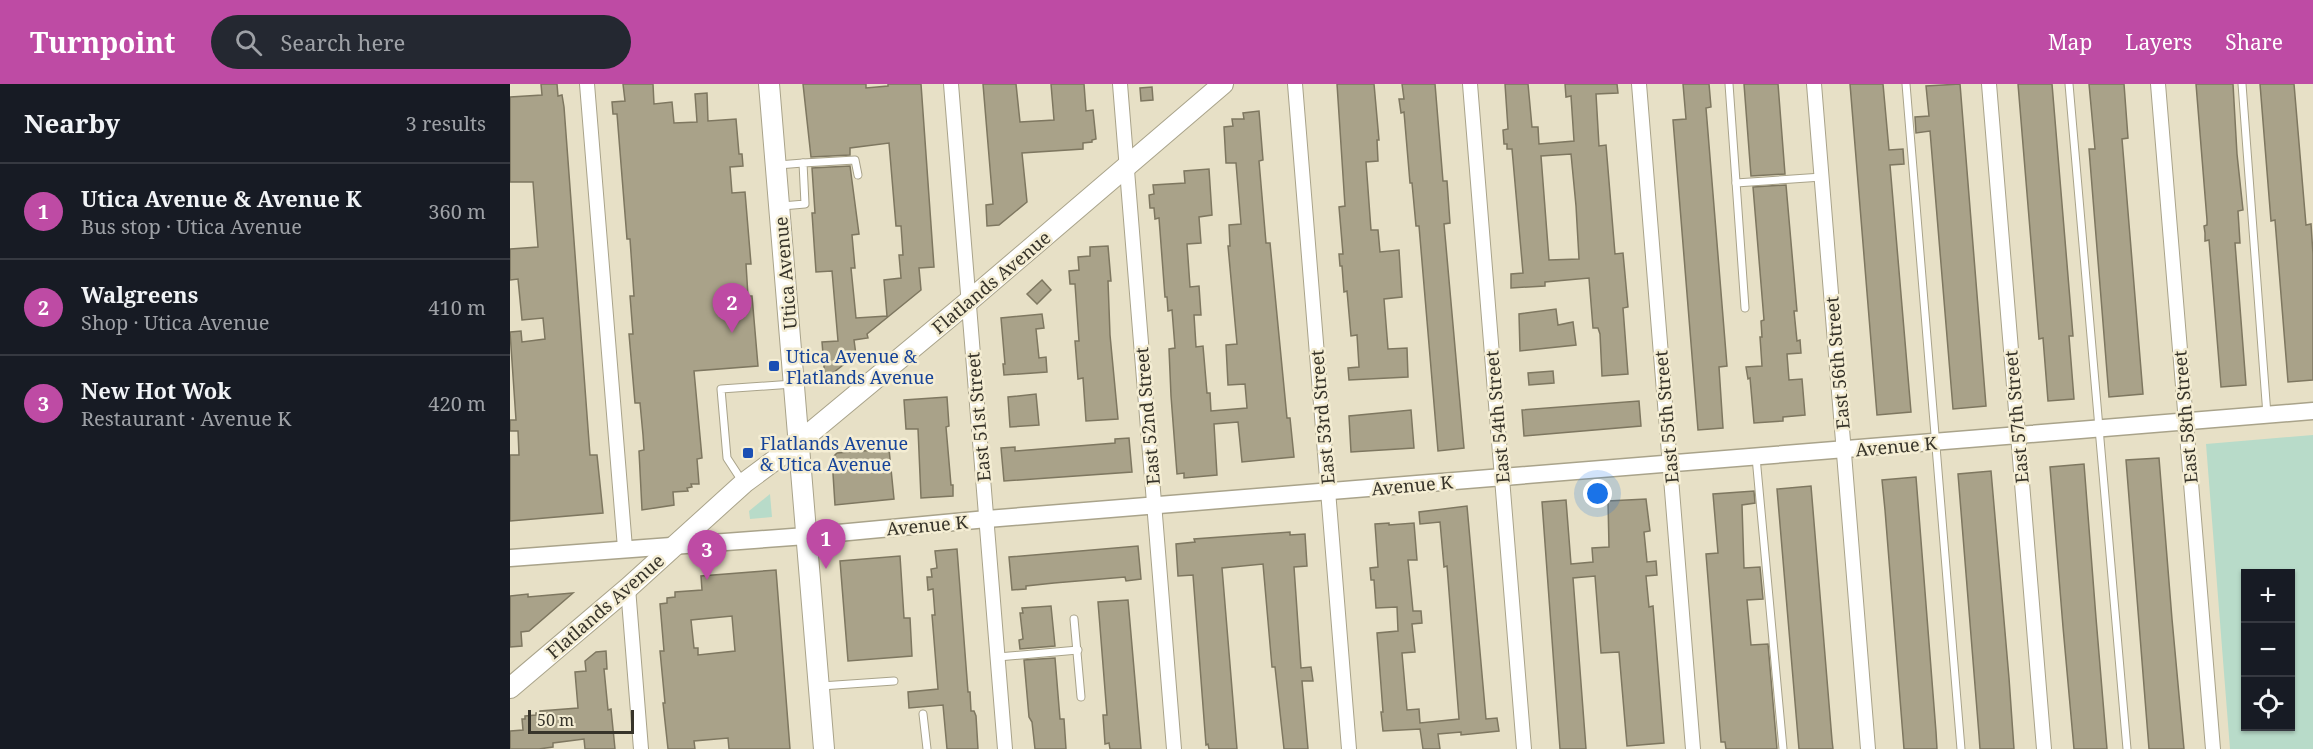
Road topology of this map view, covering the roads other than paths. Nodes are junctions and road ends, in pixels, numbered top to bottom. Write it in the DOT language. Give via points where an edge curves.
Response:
graph roads {
  1 [pos="587,84"];
  2 [pos="769,84"];
  3 [pos="951,84"];
  4 [pos="1120,84"];
  5 [pos="1223,84"];
  6 [pos="1295,84"];
  7 [pos="1470,84"];
  8 [pos="1639,84"];
  9 [pos="1729,84"];
  10 [pos="1814,84"];
  11 [pos="1906,84"];
  12 [pos="1989,84"];
  13 [pos="2069,84"];
  14 [pos="2158,84"];
  15 [pos="2242,84"];
  16 [pos="803,163"];
  17 [pos="776,165"];
  18 [pos="1127,166"];
  19 [pos="858,175"];
  20 [pos="1822,177"];
  21 [pos="1736,183"];
  22 [pos="779,206"];
  23 [pos="969,301"];
  24 [pos="1745,308"];
  25 [pos="794,384"];
  26 [pos="2313,411"];
  27 [pos="2267,415"];
  28 [pos="2185,422"];
  29 [pos="2101,429"];
  30 [pos="2018,435"];
  31 [pos="798,442"];
  32 [pos="1935,442"];
  33 [pos="1844,450"];
  34 [pos="1756,457"];
  35 [pos="1670,464"];
  36 [pos="1502,478"];
  37 [pos="744,483"];
  38 [pos="1328,492"];
  39 [pos="1155,506"];
  40 [pos="987,519"];
  41 [pos="806,536"];
  42 [pos="673,545"];
  43 [pos="625,548"];
  44 [pos="510,558"];
  45 [pos="628,588"];
  46 [pos="1074,620"];
  47 [pos="1078,650"];
  48 [pos="998,657"];
  49 [pos="894,681"];
  50 [pos="818,686"];
  51 [pos="510,688"];
  52 [pos="1081,697"];
  53 [pos="923,714"];
  54 [pos="641,749"];
  55 [pos="824,749"];
  56 [pos="927,749"];
  57 [pos="1005,749"];
  58 [pos="1174,749"];
  59 [pos="1348,749"];
  60 [pos="1524,749"];
  61 [pos="1693,749"];
  62 [pos="1783,749"];
  63 [pos="1868,749"];
  64 [pos="1961,749"];
  65 [pos="2044,749"];
  66 [pos="2127,749"];
  67 [pos="2213,749"];
  1 -- 43 [label="street"];
  2 -- 17 [label="main road, Utica Avenue"];
  3 -- 23 [label="street, East 51st Street"];
  4 -- 18 [label="street, East 52nd Street"];
  5 -- 18 [label="main road, Flatlands Avenue"];
  6 -- 38 [label="street, East 53rd Street"];
  7 -- 36 [label="street, East 54th Street"];
  8 -- 35 [label="street, East 55th Street"];
  9 -- 21 [label="lane"];
  10 -- 20 [label="street, East 56th Street"];
  11 -- 32 [label="lane"];
  12 -- 30 [label="street, East 57th Street"];
  13 -- 29 [label="lane"];
  14 -- 28 [label="street, East 58th Street"];
  15 -- 27 [label="lane"];
  16 -- 17 [label="lane"];
  16 -- 19 [label="lane" via="855,160"];
  16 -- 22 [label="lane" via="805,204"];
  17 -- 22 [label="main road, Utica Avenue"];
  18 -- 23 [label="main road, Flatlands Avenue"];
  18 -- 39 [label="street, East 52nd Street"];
  20 -- 21 [label="lane"];
  20 -- 33 [label="street, East 56th Street"];
  21 -- 24 [label="lane"];
  22 -- 25 [label="main road, Utica Avenue"];
  23 -- 31 [label="main road, Flatlands Avenue"];
  23 -- 40 [label="street, East 51st Street"];
  25 -- 31 [label="main road, Utica Avenue"];
  25 -- 37 [label="lane" via="721,388 727,458"];
  26 -- 27 [label="street, Avenue K"];
  27 -- 28 [label="street, Avenue K"];
  28 -- 29 [label="street, Avenue K"];
  28 -- 67 [label="street, East 58th Street"];
  29 -- 30 [label="street, Avenue K"];
  29 -- 66 [label="lane"];
  30 -- 32 [label="street, Avenue K"];
  30 -- 65 [label="street, East 57th Street"];
  31 -- 37 [label="main road, Flatlands Avenue"];
  31 -- 41 [label="main road, Utica Avenue"];
  32 -- 33 [label="street, Avenue K"];
  32 -- 64 [label="lane"];
  33 -- 34 [label="street, Avenue K"];
  33 -- 63 [label="street, East 56th Street"];
  34 -- 35 [label="street, Avenue K"];
  34 -- 62 [label="lane"];
  35 -- 36 [label="street, Avenue K"];
  35 -- 61 [label="street, East 55th Street"];
  36 -- 38 [label="street, Avenue K"];
  36 -- 60 [label="street, East 54th Street"];
  37 -- 42 [label="main road, Flatlands Avenue"];
  38 -- 39 [label="street, Avenue K"];
  38 -- 59 [label="street, East 53rd Street"];
  39 -- 40 [label="street, Avenue K"];
  39 -- 58 [label="street, East 52nd Street"];
  40 -- 41 [label="street, Avenue K"];
  40 -- 48 [label="street, East 51st Street"];
  41 -- 42 [label="street, Avenue K"];
  41 -- 50 [label="main road, Utica Avenue"];
  42 -- 43 [label="street, Avenue K"];
  42 -- 45 [label="main road, Flatlands Avenue"];
  43 -- 44 [label="street, Avenue K"];
  45 -- 51 [label="main road, Flatlands Avenue"];
  45 -- 54 [label="street"];
  46 -- 47 [label="lane"];
  47 -- 48 [label="lane"];
  47 -- 52 [label="lane"];
  48 -- 57 [label="street, East 51st Street"];
  49 -- 50 [label="lane"];
  50 -- 55 [label="main road, Utica Avenue"];
  53 -- 56 [label="lane"];
}
